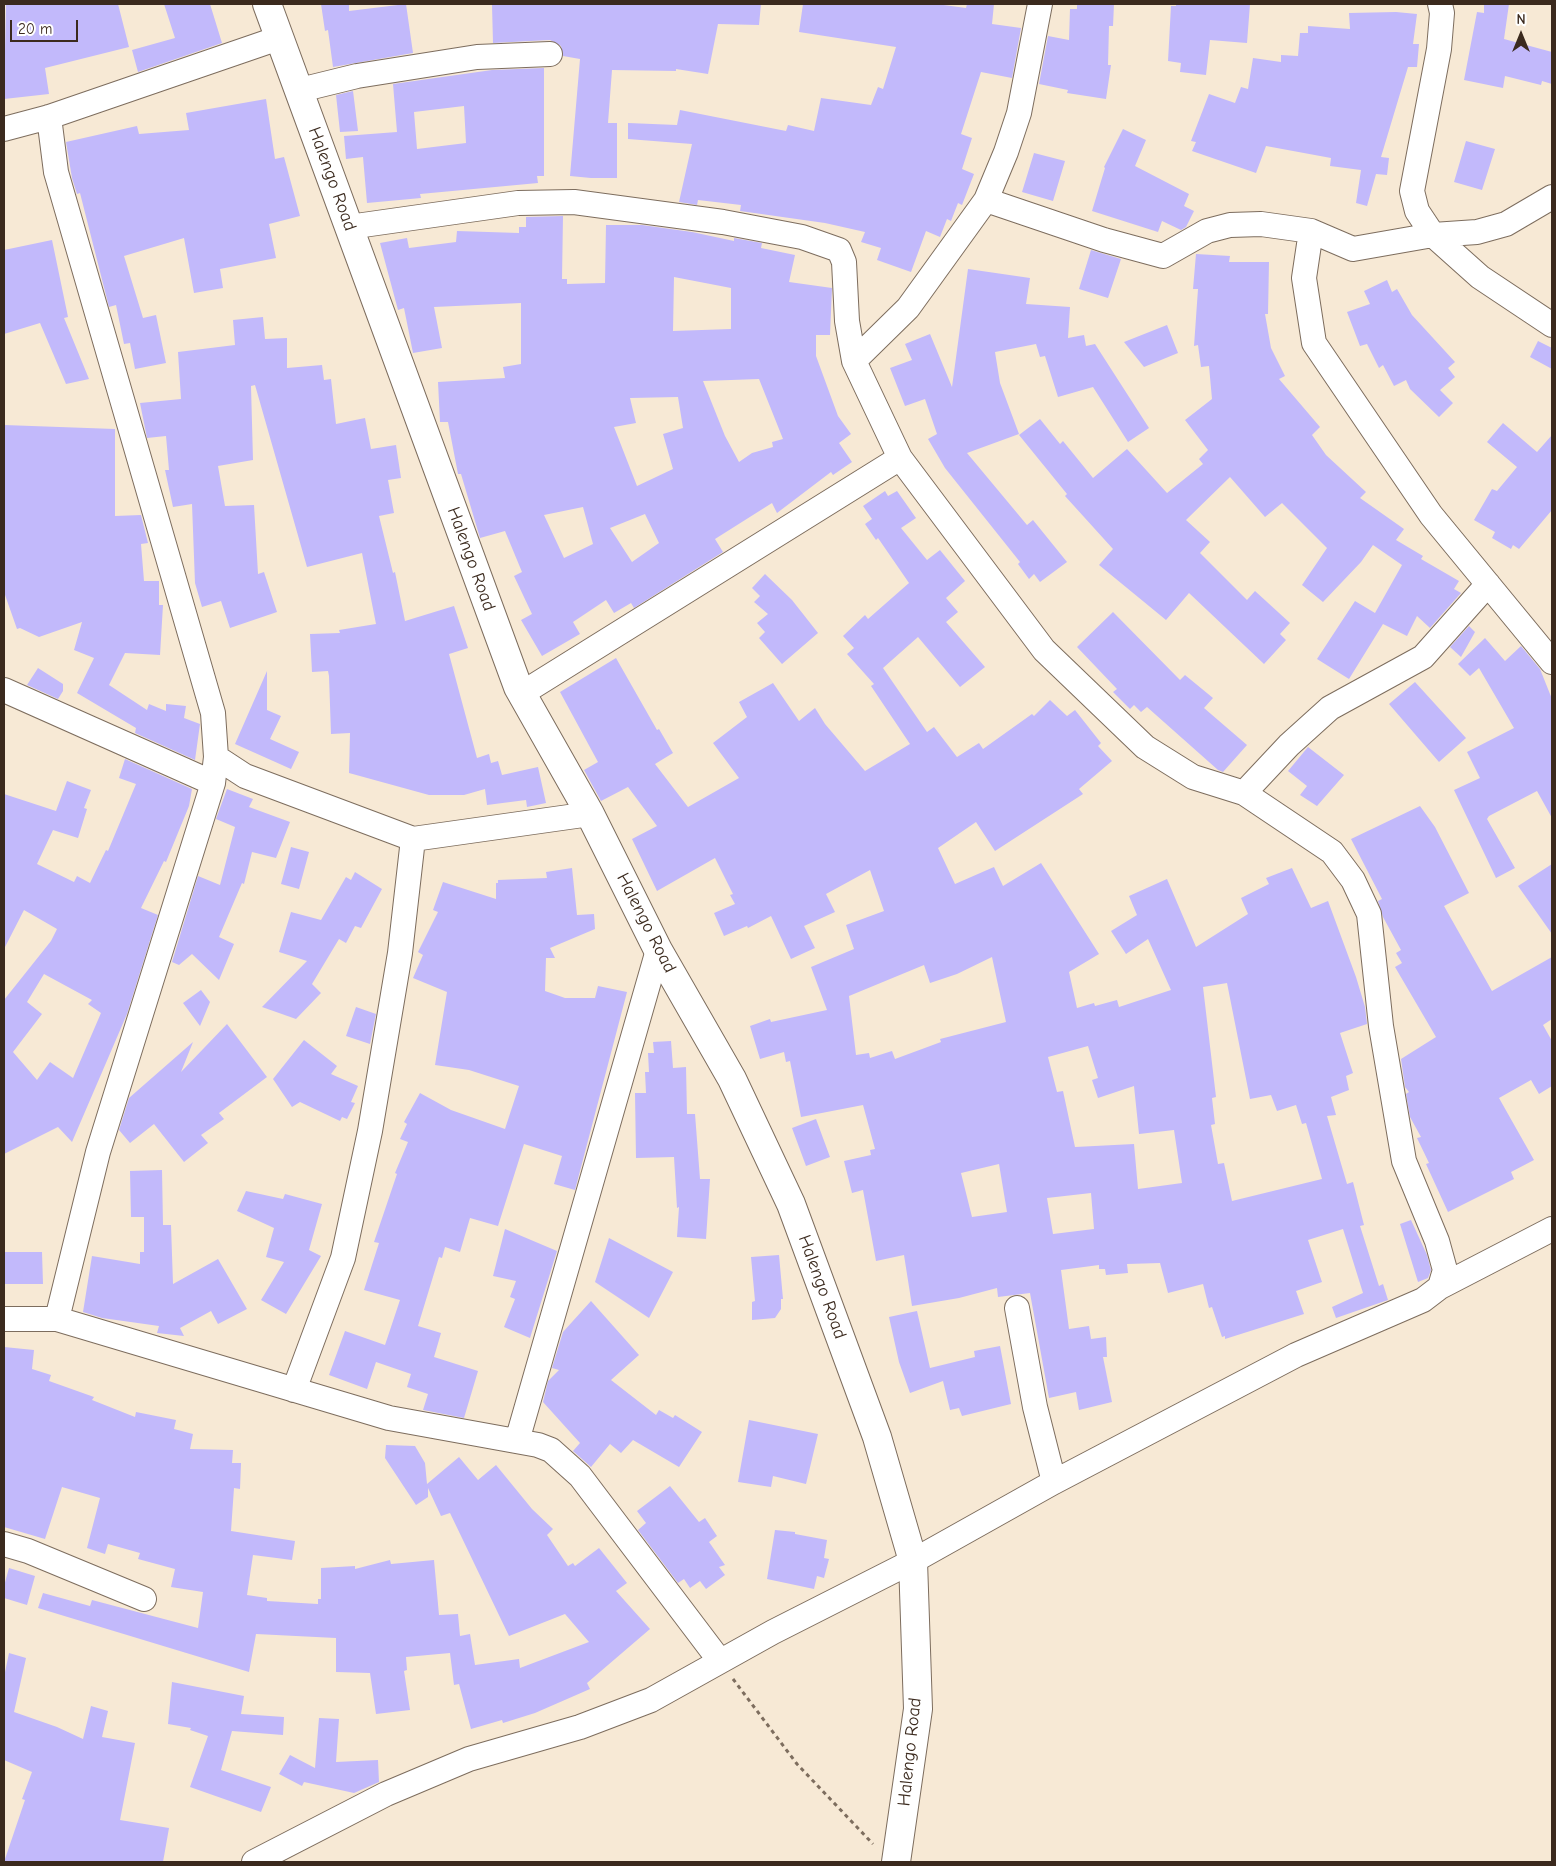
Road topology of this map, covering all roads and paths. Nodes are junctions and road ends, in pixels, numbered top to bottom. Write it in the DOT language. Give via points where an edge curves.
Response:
graph roads {
  1 [pos="267,4"];
  2 [pos="1040,4"];
  3 [pos="1440,4"];
  4 [pos="279,38"];
  5 [pos="550,54"];
  6 [pos="300,90"];
  7 [pos="49,117"];
  8 [pos="4,129"];
  9 [pos="1552,197"];
  10 [pos="986,200"];
  11 [pos="349,227"];
  12 [pos="1312,231"];
  13 [pos="1433,235"];
  14 [pos="1552,325"];
  15 [pos="854,361"];
  16 [pos="900,458"];
  17 [pos="1488,584"];
  18 [pos="1552,662"];
  19 [pos="4,690"];
  20 [pos="521,694"];
  21 [pos="216,757"];
  22 [pos="213,782"];
  23 [pos="1244,793"];
  24 [pos="590,814"];
  25 [pos="413,838"];
  26 [pos="658,950"];
  27 [pos="1552,1229"];
  28 [pos="1440,1287"];
  29 [pos="1018,1308"];
  30 [pos="4,1319"];
  31 [pos="57,1319"];
  32 [pos="294,1390"];
  33 [pos="517,1441"];
  34 [pos="1054,1482"];
  35 [pos="4,1544"];
  36 [pos="913,1561"];
  37 [pos="144,1599"];
  38 [pos="720,1661"];
  39 [pos="887,1856"];
  40 [pos="254,1862"];
  1 -- 4 [label="street, Halengo Road"];
  2 -- 10 [label="street" via="1019,112"];
  3 -- 13 [label="street" via="1439,49 1412,191 1417,212"];
  4 -- 6 [label="street, Halengo Road"];
  4 -- 7 [label="street"];
  5 -- 6 [label="street" via="477,57 357,76"];
  6 -- 11 [label="street, Halengo Road"];
  7 -- 8 [label="street"];
  7 -- 21 [label="street" via="56,172 213,713"];
  9 -- 13 [label="street" via="1506,224 1477,232"];
  10 -- 12 [label="street" via="1104,240 1163,256 1207,231 1230,225 1261,224"];
  10 -- 15 [label="street" via="908,308"];
  11 -- 15 [label="street" via="518,203 574,202 723,222 802,237 839,250 844,262 847,321"];
  11 -- 20 [label="street, Halengo Road"];
  12 -- 13 [label="street" via="1353,250"];
  12 -- 17 [label="street" via="1304,278 1314,343 1431,515"];
  13 -- 14 [label="street" via="1480,276"];
  15 -- 16 [label="street"];
  16 -- 20 [label="street"];
  16 -- 23 [label="street" via="1044,650 1145,747 1193,777"];
  17 -- 18 [label="street"];
  17 -- 23 [label="street" via="1423,657 1330,708 1289,745"];
  19 -- 22 [label="street"];
  20 -- 24 [label="street, Halengo Road"];
  21 -- 22 [label="street"];
  21 -- 25 [label="street" via="245,776"];
  22 -- 31 [label="street" via="98,1152"];
  23 -- 28 [label="street" via="1332,852 1353,880 1370,914 1381,1026 1404,1161 1445,1270"];
  24 -- 25 [label="street"];
  24 -- 26 [label="street, Halengo Road"];
  25 -- 32 [label="street" via="400,953 370,1131 345,1249"];
  26 -- 33 [label="street"];
  26 -- 36 [label="street, Halengo Road" via="732,1079 791,1204 877,1437"];
  27 -- 28 [label="street"];
  28 -- 34 [label="street" via="1423,1300 1296,1355"];
  29 -- 34 [label="street" via="1035,1407"];
  30 -- 31 [label="street"];
  31 -- 32 [label="street"];
  32 -- 33 [label="street" via="389,1418"];
  33 -- 38 [label="street" via="551,1450 580,1476"];
  34 -- 36 [label="street"];
  35 -- 37 [label="street"];
  36 -- 38 [label="street"];
  36 -- 39 [label="street, Halengo Road" via="918,1709"];
  38 -- 39 [label="path" via="797,1764"];
  38 -- 40 [label="street" via="650,1700 580,1728 469,1759 386,1794"];
}
